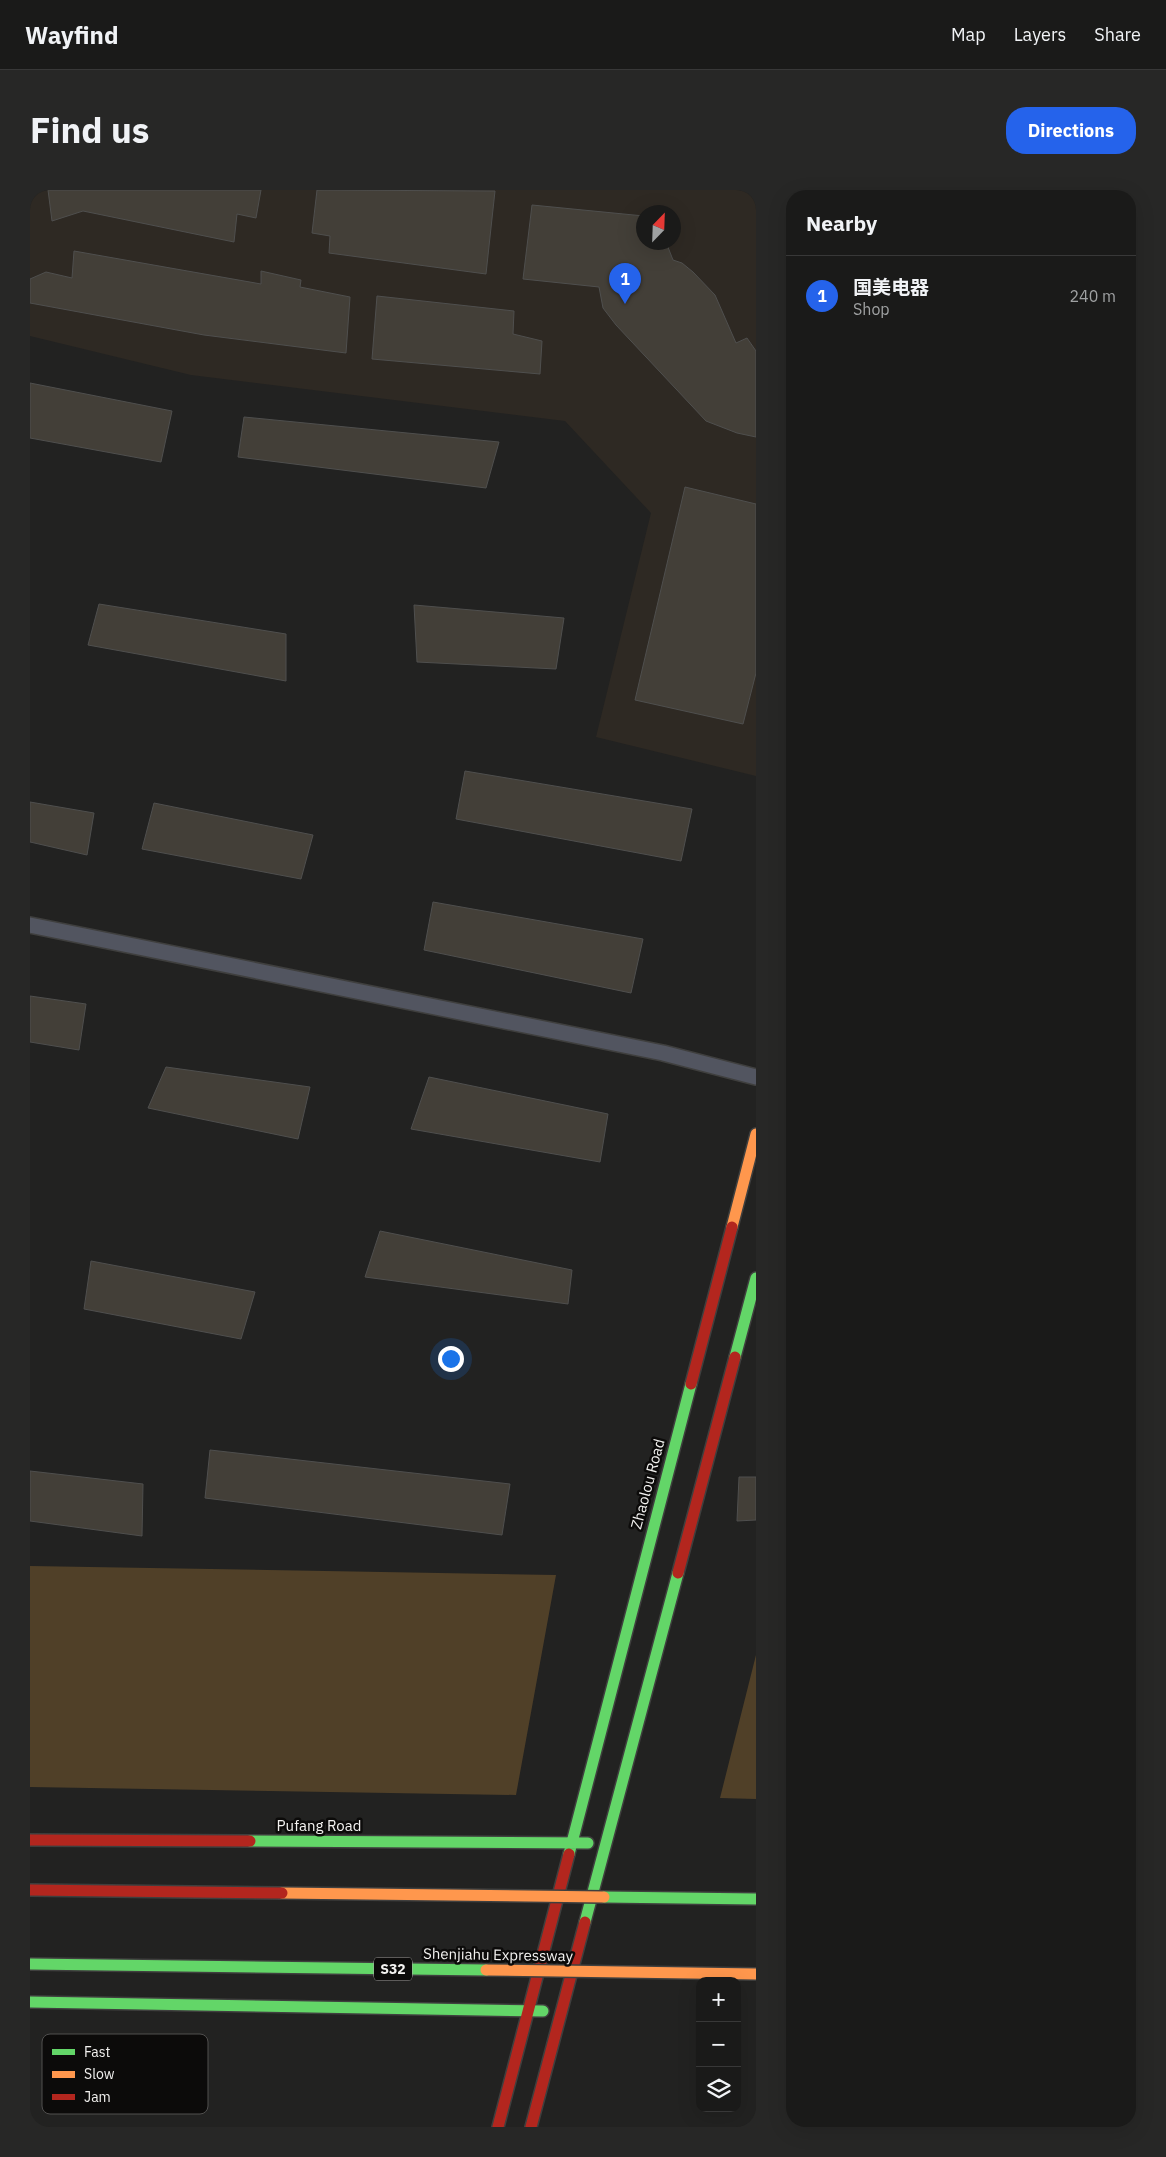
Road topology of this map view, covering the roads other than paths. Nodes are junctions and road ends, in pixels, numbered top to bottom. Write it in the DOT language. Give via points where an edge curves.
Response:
graph roads {
  1 [pos="30,925"];
  2 [pos="756,1077"];
  3 [pos="756,1134"];
  4 [pos="756,1278"];
  5 [pos="30,1840"];
  6 [pos="571,1841"];
  7 [pos="607,1844"];
  8 [pos="30,1890"];
  9 [pos="756,1900"];
  10 [pos="30,1964"];
  11 [pos="756,1974"];
  12 [pos="30,2002"];
  13 [pos="561,2010"];
  14 [pos="527,2013"];
  15 [pos="498,2127"];
  16 [pos="531,2127"];
  1 -- 2 [label="lane" via="663,1053"];
  3 -- 6 [label="main road, Zhaolou Road"];
  4 -- 7 [label="main road"];
  5 -- 6 [label="main road, Pufang Road"];
  6 -- 7 [label="main road, Pufang Road"];
  6 -- 14 [label="main road, Zhaolou Road"];
  7 -- 13 [label="main road"];
  8 -- 9 [label="main road, bridge"];
  10 -- 11 [label="main road, Shenjiahu Expressway / S32, bridge"];
  12 -- 14 [label="main road"];
  13 -- 14 [label="main road"];
  13 -- 16 [label="main road"];
  14 -- 15 [label="main road"];
}
